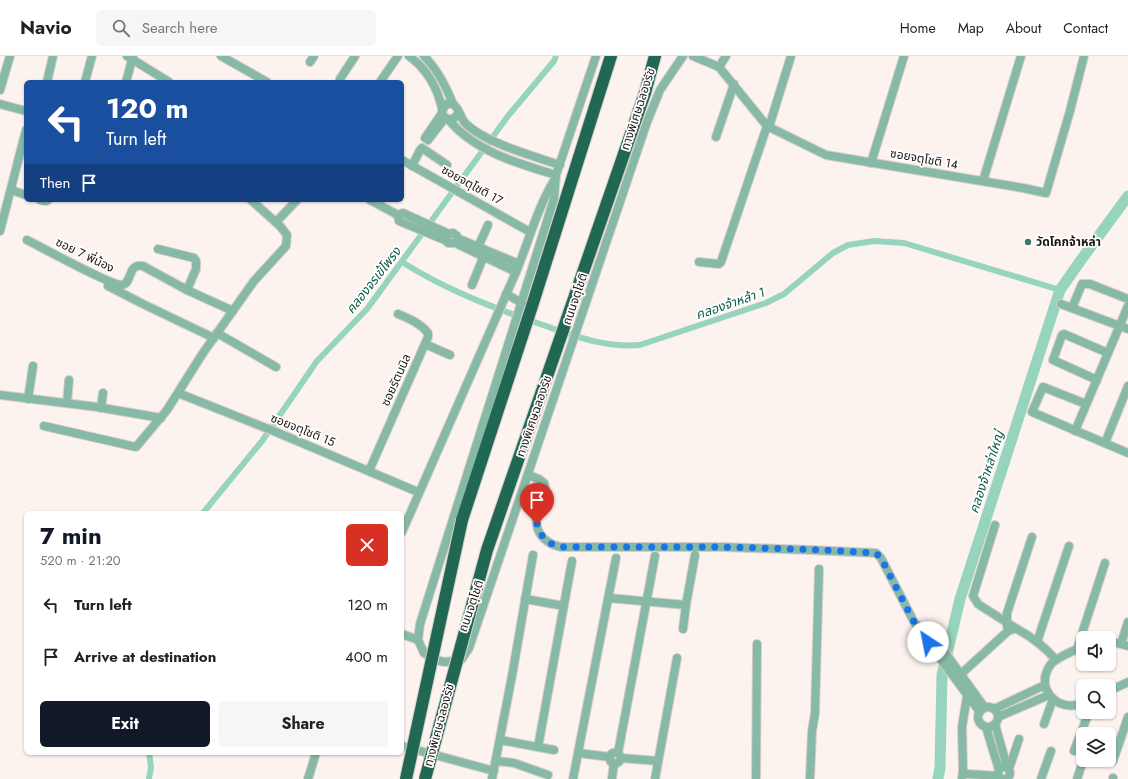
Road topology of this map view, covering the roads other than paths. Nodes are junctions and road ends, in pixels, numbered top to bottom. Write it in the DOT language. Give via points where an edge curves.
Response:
graph roads {
  1 [pos="10,56"];
  2 [pos="53,56"];
  3 [pos="92,56"];
  4 [pos="221,56"];
  5 [pos="355,56"];
  6 [pos="398,56"];
  7 [pos="410,56"];
  8 [pos="424,56"];
  9 [pos="597,56"];
  10 [pos="611,56"];
  11 [pos="655,56"];
  12 [pos="683,56"];
  13 [pos="693,56"];
  14 [pos="726,56"];
  15 [pos="791,56"];
  16 [pos="904,56"];
  17 [pos="1021,56"];
  18 [pos="1084,56"];
  19 [pos="131,57"];
  20 [pos="720,67"];
  21 [pos="604,78"];
  22 [pos="340,79"];
  23 [pos="47,80"];
  24 [pos="86,80"];
  25 [pos="126,80"];
  26 [pos="166,80"];
  27 [pos="263,80"];
  28 [pos="381,80"];
  29 [pos="734,84"];
  30 [pos="0,90"];
  31 [pos="0,104"];
  32 [pos="453,104"];
  33 [pos="24,110"];
  34 [pos="458,112"];
  35 [pos="444,115"];
  36 [pos="768,126"];
  37 [pos="716,136"];
  38 [pos="24,138"];
  39 [pos="404,161"];
  40 [pos="872,163"];
  41 [pos="447,165"];
  42 [pos="560,165"];
  43 [pos="412,166"];
  44 [pos="556,177"];
  45 [pos="983,181"];
  46 [pos="11,190"];
  47 [pos="24,194"];
  48 [pos="253,202"];
  49 [pos="295,202"];
  50 [pos="374,202"];
  51 [pos="276,222"];
  52 [pos="488,225"];
  53 [pos="0,231"];
  54 [pos="530,232"];
  55 [pos="27,240"];
  56 [pos="158,249"];
  57 [pos="482,251"];
  58 [pos="699,262"];
  59 [pos="518,268"];
  60 [pos="472,285"];
  61 [pos="108,286"];
  62 [pos="187,290"];
  63 [pos="504,298"];
  64 [pos="1128,299"];
  65 [pos="1061,304"];
  66 [pos="525,306"];
  67 [pos="1128,306"];
  68 [pos="1072,308"];
  69 [pos="233,310"];
  70 [pos="398,314"];
  71 [pos="1120,326"];
  72 [pos="1128,329"];
  73 [pos="518,331"];
  74 [pos="215,335"];
  75 [pos="425,344"];
  76 [pos="1108,353"];
  77 [pos="450,355"];
  78 [pos="33,366"];
  79 [pos="276,367"];
  80 [pos="69,380"];
  81 [pos="1097,380"];
  82 [pos="1128,386"];
  83 [pos="178,392"];
  84 [pos="103,393"];
  85 [pos="0,395"];
  86 [pos="28,399"];
  87 [pos="67,403"];
  88 [pos="1086,404"];
  89 [pos="101,408"];
  90 [pos="161,418"];
  91 [pos="44,426"];
  92 [pos="1075,431"];
  93 [pos="1105,443"];
  94 [pos="1128,453"];
  95 [pos="369,471"];
  96 [pos="528,475"];
  97 [pos="418,492"];
  98 [pos="995,525"];
  99 [pos="404,527"];
  100 [pos="1032,537"];
  101 [pos="1069,546"];
  102 [pos="533,555"];
  103 [pos="695,555"];
  104 [pos="655,556"];
  105 [pos="616,558"];
  106 [pos="572,561"];
  107 [pos="1105,563"];
  108 [pos="819,569"];
  109 [pos="525,598"];
  110 [pos="609,598"];
  111 [pos="647,602"];
  112 [pos="686,605"];
  113 [pos="564,606"];
  114 [pos="1006,621"];
  115 [pos="1128,622"];
  116 [pos="1017,629"];
  117 [pos="683,630"];
  118 [pos="1085,631"];
  119 [pos="404,635"];
  120 [pos="1005,635"];
  121 [pos="418,640"];
  122 [pos="1037,642"];
  123 [pos="757,644"];
  124 [pos="1124,645"];
  125 [pos="1076,649"];
  126 [pos="677,658"];
  127 [pos="1056,660"];
  128 [pos="951,668"];
  129 [pos="961,674"];
  130 [pos="1128,682"];
  131 [pos="1044,686"];
  132 [pos="1116,688"];
  133 [pos="967,696"];
  134 [pos="1051,697"];
  135 [pos="1076,705"];
  136 [pos="981,712"];
  137 [pos="996,717"];
  138 [pos="1128,717"];
  139 [pos="1086,719"];
  140 [pos="963,721"];
  141 [pos="1044,724"];
  142 [pos="986,727"];
  143 [pos="1019,739"];
  144 [pos="500,740"];
  145 [pos="404,747"];
  146 [pos="538,747"];
  147 [pos="554,750"];
  148 [pos="1051,751"];
  149 [pos="1074,751"];
  150 [pos="1116,752"];
  151 [pos="578,753"];
  152 [pos="315,755"];
  153 [pos="616,758"];
  154 [pos="496,761"];
  155 [pos="658,761"];
  156 [pos="1081,767"];
  157 [pos="1006,774"];
  158 [pos="493,775"];
  159 [pos="548,775"];
  160 [pos="965,777"];
  161 [pos="308,779"];
  162 [pos="406,779"];
  163 [pos="425,779"];
  164 [pos="573,779"];
  165 [pos="612,779"];
  166 [pos="655,779"];
  167 [pos="756,779"];
  168 [pos="810,779"];
  169 [pos="1041,779"];
  170 [pos="1078,779"];
  1 -- 30 [label="street"];
  2 -- 23 [label="street"];
  3 -- 24 [label="street"];
  4 -- 27 [label="street"];
  5 -- 22 [label="street"];
  6 -- 28 [label="street"];
  7 -- 35 [label="street" via="428,75 437,90"];
  8 -- 32 [label="street" via="433,65"];
  9 -- 21 [label="highway"];
  9 -- 42 [label="street"];
  10 -- 21 [label="highway, ทางพิเศษฉลองรัช"];
  11 -- 163 [label="highway, ทางพิเศษฉลองรัช, bridge" via="488,550"];
  12 -- 96 [label="street, ถนนจตุโชติ" via="660,90 647,122"];
  13 -- 20 [label="street, ซอยจตุโชติ 14"];
  14 -- 20 [label="street"];
  15 -- 36 [label="street"];
  16 -- 40 [label="street"];
  17 -- 45 [label="street"];
  18 -- 45 [label="street, ซอยจตุโชติ 14" via="1046,193"];
  19 -- 25 [label="street"];
  19 -- 26 [label="street"];
  20 -- 29 [label="street, ซอยจตุโชติ 14"];
  21 -- 66 [label="highway, ทางพิเศษฉลองรัช"];
  29 -- 36 [label="street, ซอยจตุโชติ 14"];
  29 -- 37 [label="street"];
  31 -- 33 [label="street"];
  32 -- 34 [label="street"];
  32 -- 35 [label="street" via="446,104"];
  34 -- 35 [label="street" via="456,117"];
  34 -- 42 [label="street" via="466,124 484,136"];
  35 -- 44 [label="street" via="478,145"];
  36 -- 40 [label="street, ซอยจตุโชติ 14" via="826,155"];
  36 -- 58 [label="street" via="721,262"];
  38 -- 46 [label="street"];
  39 -- 43 [label="street, ซอยจตุโชติ 17"];
  40 -- 45 [label="street, ซอยจตุโชติ 14"];
  41 -- 43 [label="street" via="422,148"];
  42 -- 44 [label="street"];
  43 -- 54 [label="street, ซอยจตุโชติ 17"];
  44 -- 54 [label="street"];
  44 -- 66 [label="street" via="554,199"];
  46 -- 47 [label="street"];
  46 -- 53 [label="street"];
  48 -- 51 [label="street"];
  49 -- 51 [label="street"];
  50 -- 57 [label="street" via="398,215 403,214 412,222"];
  51 -- 69 [label="street" via="287,235 286,246 254,281"];
  52 -- 57 [label="street"];
  54 -- 59 [label="street"];
  55 -- 62 [label="street, ซอย 7 พี่น้อง" via="118,284 126,283 134,267 138,265"];
  56 -- 62 [label="street" via="194,258 196,269"];
  57 -- 59 [label="street"];
  57 -- 60 [label="street"];
  59 -- 63 [label="street"];
  61 -- 74 [label="street"];
  62 -- 69 [label="street, ซอย 7 พี่น้อง"];
  63 -- 66 [label="street"];
  63 -- 97 [label="street"];
  64 -- 68 [label="street" via="1090,284 1082,284"];
  65 -- 68 [label="street"];
  66 -- 73 [label="highway, ทางพิเศษฉลองรัช"];
  67 -- 71 [label="street"];
  68 -- 71 [label="street"];
  69 -- 74 [label="street"];
  70 -- 75 [label="street, ซอยรัตนนิล" via="418,323 427,331"];
  71 -- 72 [label="street"];
  71 -- 76 [label="street"];
  73 -- 121 [label="street" via="420,624"];
  73 -- 162 [label="highway, ทางพิเศษฉลองรัช, bridge" via="504,391 457,539"];
  74 -- 79 [label="street"];
  74 -- 83 [label="street"];
  75 -- 77 [label="street"];
  75 -- 95 [label="street, ซอยรัตนนิล"];
  76 -- 81 [label="street"];
  76 -- 81 [label="street" via="1062,335 1053,360"];
  78 -- 86 [label="street"];
  80 -- 87 [label="street"];
  81 -- 88 [label="street"];
  82 -- 93 [label="street"];
  83 -- 90 [label="street"];
  83 -- 95 [label="street, ซอยจตุโชติ 15"];
  84 -- 89 [label="street"];
  85 -- 86 [label="street"];
  86 -- 87 [label="street"];
  87 -- 89 [label="street"];
  88 -- 92 [label="street"];
  88 -- 92 [label="street" via="1044,386 1034,406 1032,412"];
  89 -- 90 [label="street"];
  90 -- 91 [label="street" via="136,447"];
  92 -- 93 [label="street"];
  93 -- 94 [label="street"];
  95 -- 97 [label="street, ซอยจตุโชติ 15"];
  96 -- 121 [label="street, ถนนจตุโชติ" via="469,648 461,660 445,662 435,660 424,653"];
  96 -- 128 [label="street" via="544,483 545,494 537,515 538,527 541,536 555,546 730,547 876,553 914,622 930,638"];
  97 -- 99 [label="street"];
  98 -- 114 [label="street" via="972,596 978,604"];
  100 -- 114 [label="street"];
  101 -- 122 [label="street"];
  102 -- 109 [label="street"];
  103 -- 112 [label="street"];
  104 -- 111 [label="street"];
  105 -- 110 [label="street"];
  106 -- 113 [label="street"];
  107 -- 118 [label="street"];
  108 -- 168 [label="street" via="815,713"];
  109 -- 113 [label="street"];
  109 -- 144 [label="street"];
  110 -- 111 [label="street"];
  110 -- 151 [label="street"];
  111 -- 112 [label="street"];
  111 -- 153 [label="street"];
  112 -- 117 [label="street"];
  113 -- 146 [label="street"];
  114 -- 116 [label="street"];
  114 -- 120 [label="street"];
  115 -- 124 [label="street"];
  116 -- 120 [label="street"];
  116 -- 122 [label="street"];
  119 -- 121 [label="street"];
  120 -- 129 [label="street"];
  122 -- 127 [label="street"];
  123 -- 167 [label="street"];
  125 -- 127 [label="street"];
  126 -- 155 [label="street"];
  127 -- 131 [label="street" via="1046,673"];
  128 -- 129 [label="street"];
  128 -- 133 [label="street"];
  129 -- 136 [label="street"];
  130 -- 132 [label="street"];
  131 -- 134 [label="street"];
  131 -- 137 [label="street"];
  133 -- 136 [label="street"];
  133 -- 140 [label="street"];
  134 -- 135 [label="street" via="1062,704"];
  134 -- 137 [label="street"];
  134 -- 141 [label="street"];
  136 -- 137 [label="street" via="991,708"];
  136 -- 140 [label="street"];
  136 -- 142 [label="street" via="981,724"];
  137 -- 142 [label="street" via="989,727"];
  137 -- 157 [label="street"];
  138 -- 150 [label="street"];
  139 -- 149 [label="street"];
  140 -- 160 [label="street"];
  142 -- 157 [label="street"];
  143 -- 157 [label="street"];
  144 -- 146 [label="street"];
  144 -- 154 [label="street"];
  145 -- 158 [label="street"];
  146 -- 147 [label="street"];
  148 -- 169 [label="street"];
  151 -- 153 [label="street"];
  151 -- 164 [label="street"];
  152 -- 161 [label="street"];
  153 -- 155 [label="street"];
  153 -- 165 [label="street"];
  154 -- 158 [label="street"];
  154 -- 159 [label="street" via="514,763"];
  155 -- 166 [label="street"];
  156 -- 170 [label="street"];
  157 -- 160 [label="street"];
}
